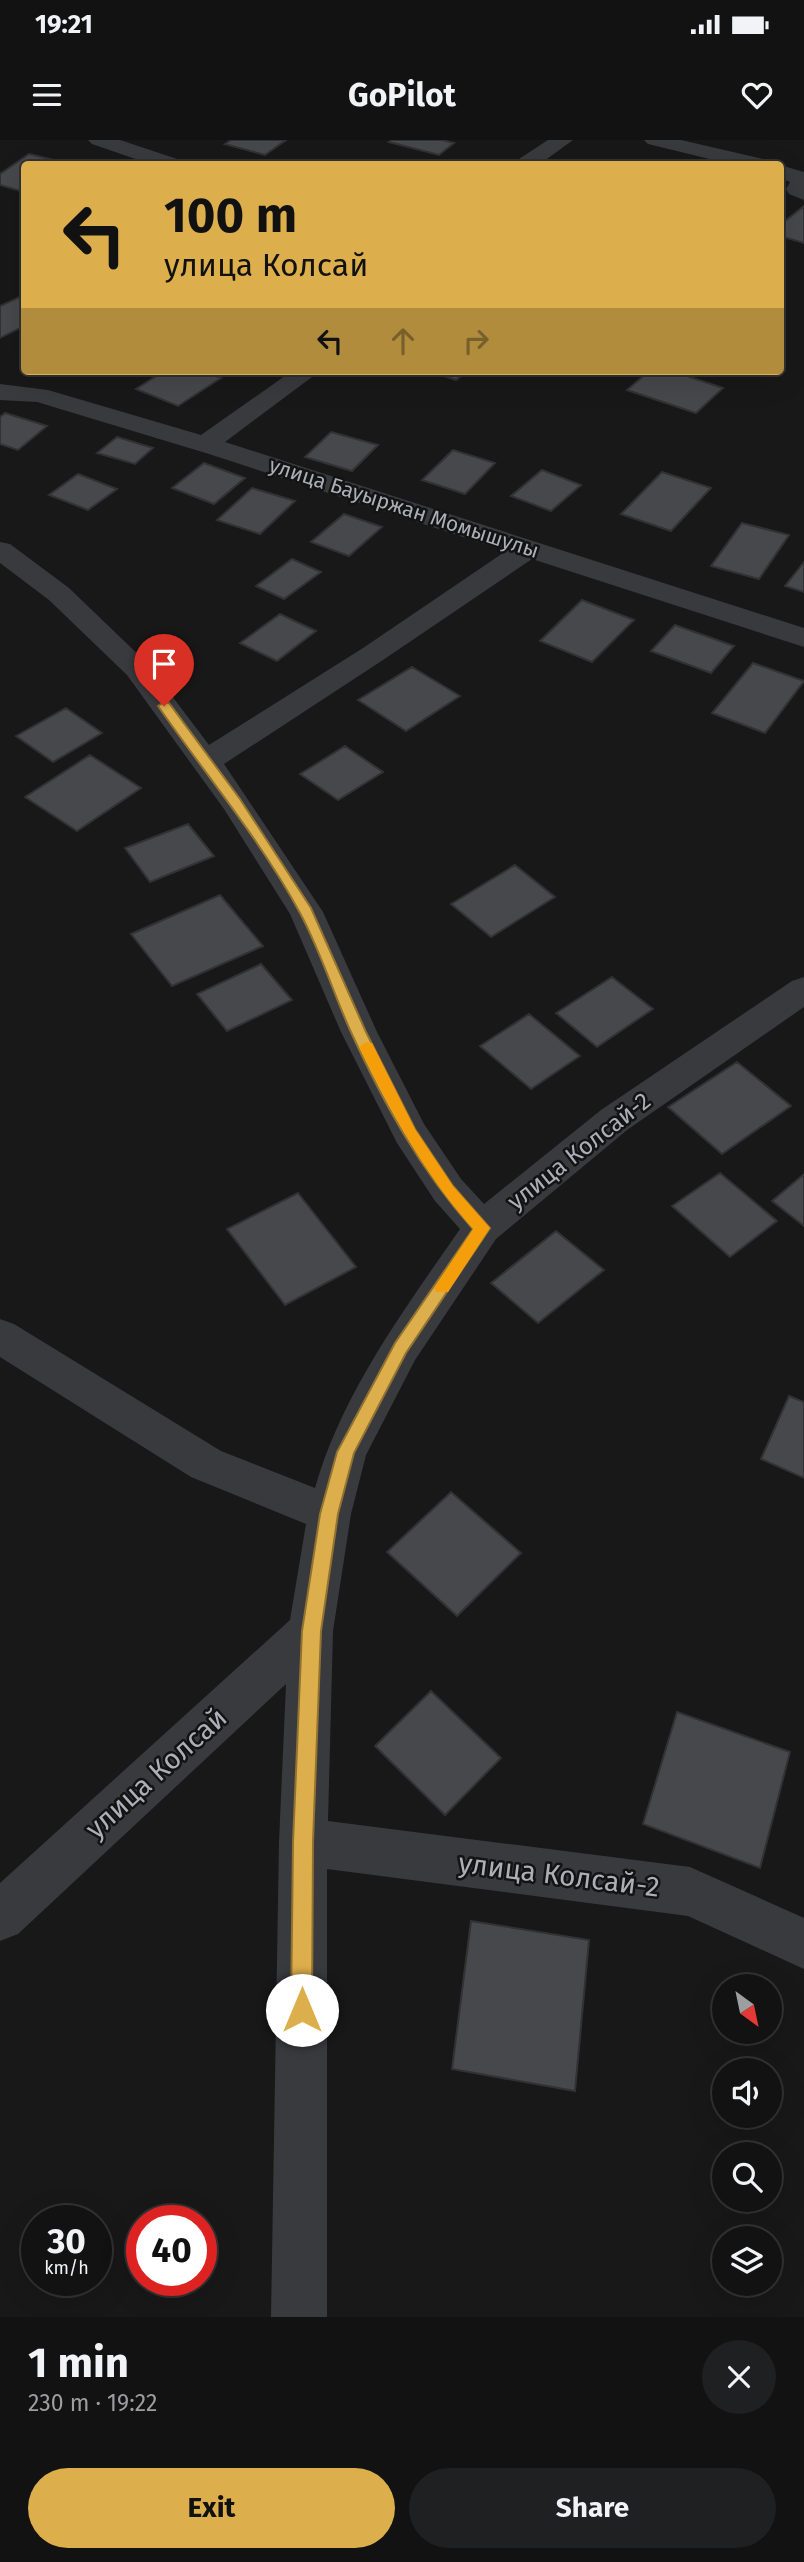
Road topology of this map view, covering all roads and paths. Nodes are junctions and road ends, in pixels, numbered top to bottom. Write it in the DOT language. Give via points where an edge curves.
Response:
graph roads {
  1 [pos="99,140"];
  2 [pos="562,140"];
  3 [pos="655,140"];
  4 [pos="160,161"];
  5 [pos="531,161"];
  6 [pos="742,161"];
  7 [pos="784,172"];
  8 [pos="804,193"];
  9 [pos="302,375"];
  10 [pos="0,392"];
  11 [pos="205,444"];
  12 [pos="528,549"];
  13 [pos="0,550"];
  14 [pos="804,638"];
  15 [pos="205,762"];
  16 [pos="804,990"];
  17 [pos="482,1228"];
  18 [pos="0,1336"];
  19 [pos="329,1514"];
  20 [pos="312,1631"];
  21 [pos="303,1842"];
  22 [pos="0,1916"];
  23 [pos="804,1944"];
  24 [pos="299,2317"];
  1 -- 4 [label="street"];
  2 -- 5 [label="street"];
  3 -- 6 [label="street"];
  7 -- 8 [label="street" via="803,178 797,189"];
  9 -- 11 [label="street"];
  10 -- 11 [label="street, улица Бауыржан Момышулы" via="39,395"];
  11 -- 12 [label="street, улица Бауыржан Момышулы"];
  12 -- 14 [label="street, улица Бауыржан Момышулы"];
  12 -- 15 [label="street"];
  13 -- 15 [label="street" via="59,594 137,668"];
  15 -- 17 [label="street" via="306,912 410,1133 448,1190"];
  16 -- 17 [label="street, улица Колсай-2" via="614,1120"];
  17 -- 19 [label="street, улица Колсай-2" via="401,1348 346,1452"];
  18 -- 19 [label="street" via="206,1464"];
  19 -- 20 [label="street, улица Колсай-2"];
  20 -- 21 [label="street, улица Колсай-2"];
  20 -- 22 [label="street, улица Колсай"];
  21 -- 23 [label="street, улица Колсай-2" via="690,1892"];
  21 -- 24 [label="street, улица Колсай-2"];
}
